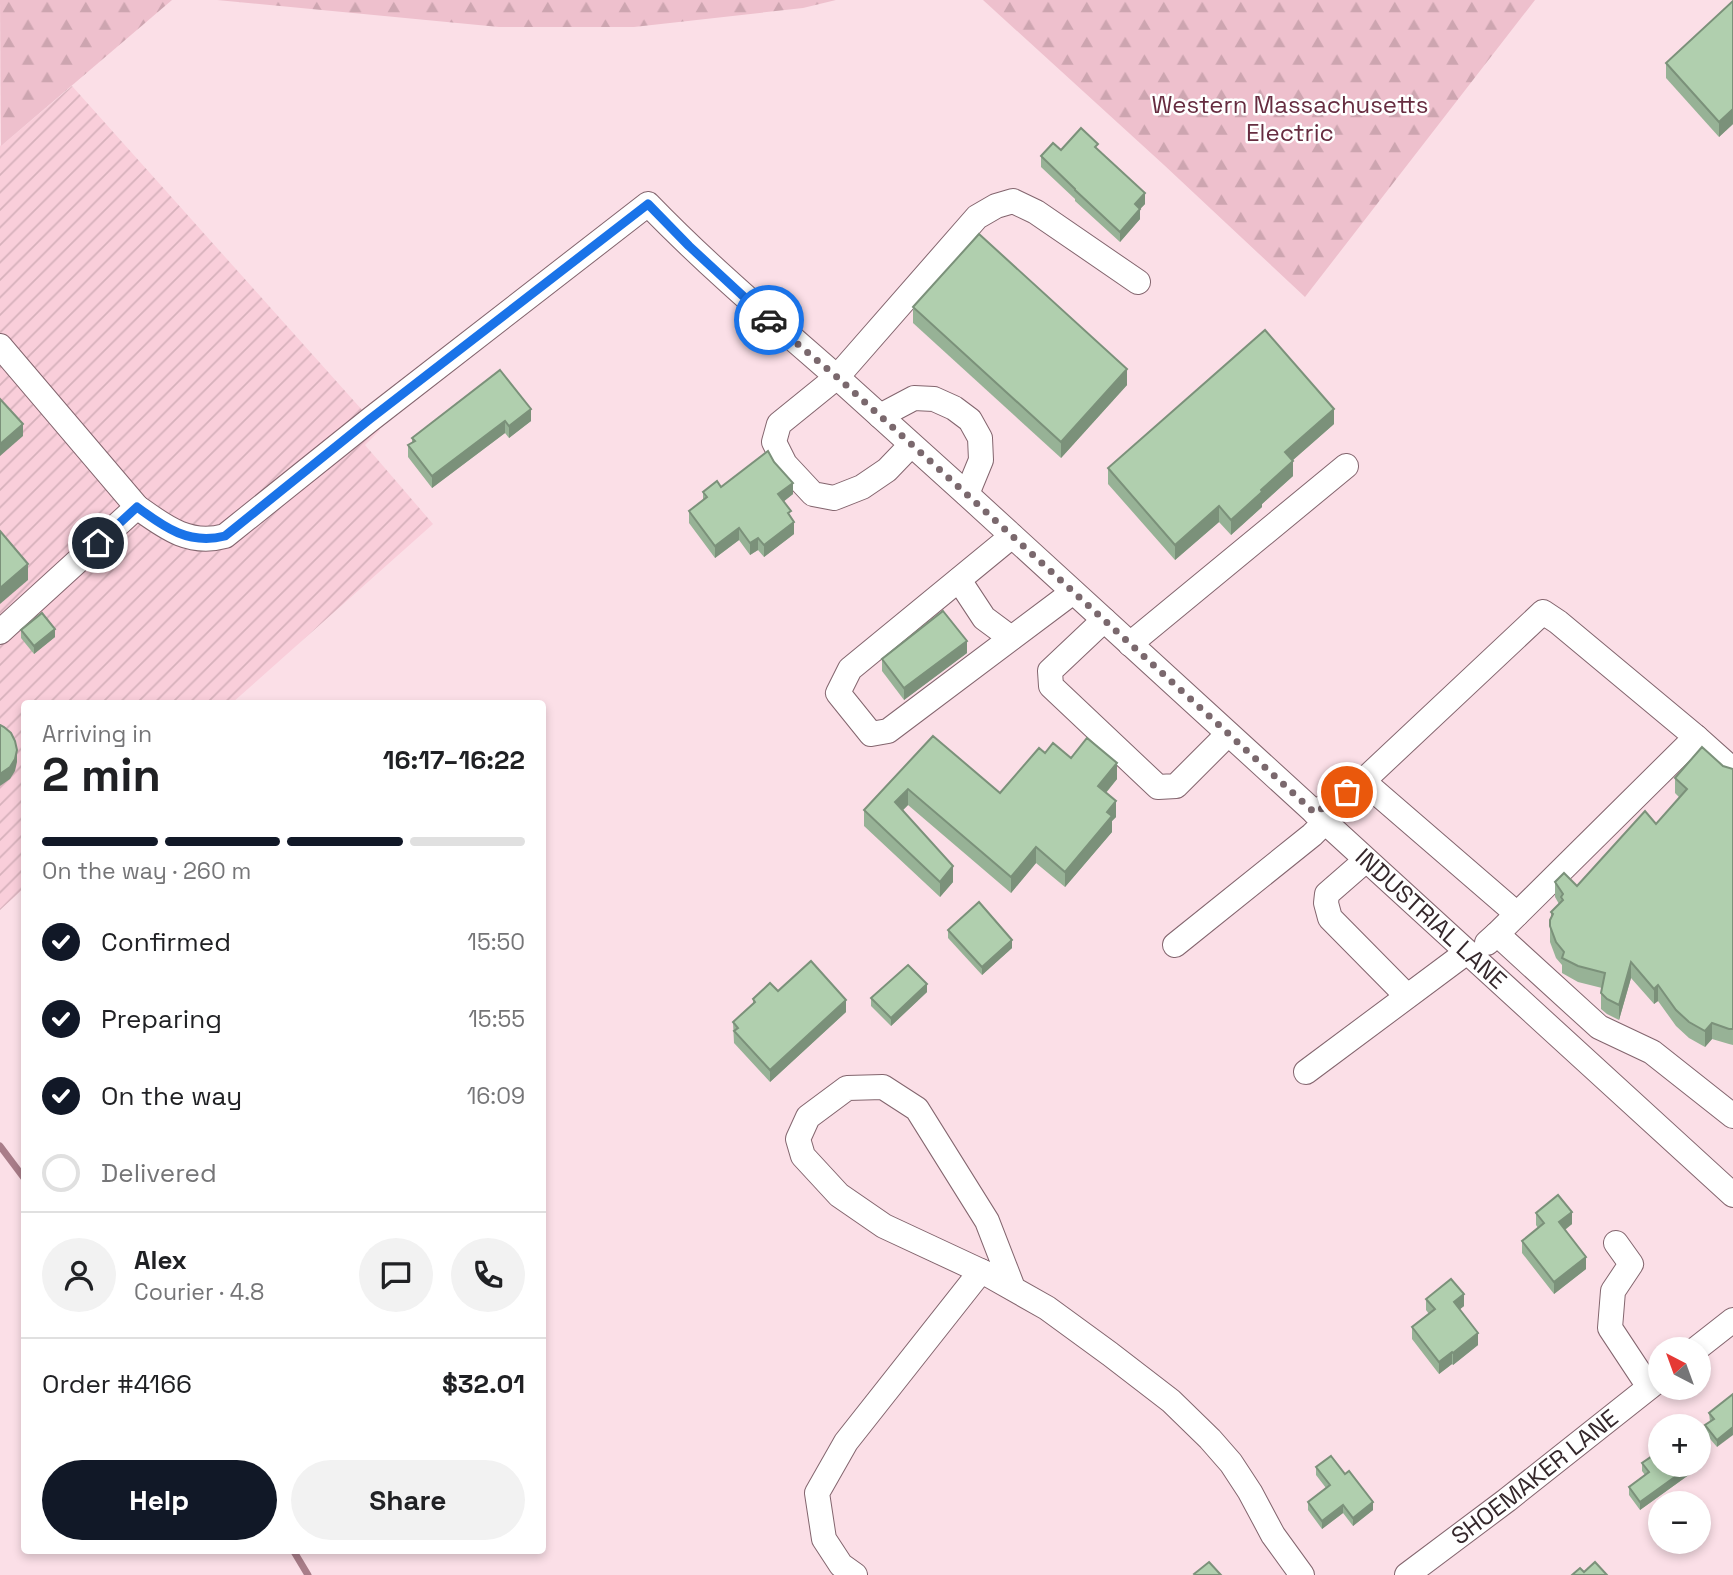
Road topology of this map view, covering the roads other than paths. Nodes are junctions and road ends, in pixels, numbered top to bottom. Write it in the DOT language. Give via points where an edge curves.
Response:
graph roads {
  1 [pos="1138,282"];
  2 [pos="0,346"];
  3 [pos="837,377"];
  4 [pos="880,416"];
  5 [pos="911,445"];
  6 [pos="1346,466"];
  7 [pos="967,494"];
  8 [pos="137,507"];
  9 [pos="1012,536"];
  10 [pos="959,580"];
  11 [pos="1073,592"];
  12 [pos="1104,620"];
  13 [pos="0,632"];
  14 [pos="1011,638"];
  15 [pos="1130,644"];
  16 [pos="1228,734"];
  17 [pos="1696,737"];
  18 [pos="1733,770"];
  19 [pos="1363,781"];
  20 [pos="1320,818"];
  21 [pos="1366,860"];
  22 [pos="1517,914"];
  23 [pos="1497,934"];
  24 [pos="1175,945"];
  25 [pos="1469,955"];
  26 [pos="1407,996"];
  27 [pos="1306,1072"];
  28 [pos="1733,1116"];
  29 [pos="1733,1195"];
  30 [pos="1616,1244"];
  31 [pos="981,1271"];
  32 [pos="1013,1288"];
  33 [pos="1733,1320"];
  34 [pos="1711,1337"];
  35 [pos="1648,1374"];
  36 [pos="1648,1388"];
  37 [pos="855,1575"];
  38 [pos="1302,1575"];
  39 [pos="1407,1575"];
  1 -- 3 [label="street" via="1036,212 1013,201 996,206 977,217"];
  2 -- 8 [label="street"];
  3 -- 4 [label="street, INDUSTRIAL LANE"];
  3 -- 5 [label="street" via="779,425 774,442 785,464 813,494 834,498 862,487"];
  3 -- 8 [label="street, INDUSTRIAL LANE" via="648,204 225,536 196,539 175,532"];
  4 -- 5 [label="street, INDUSTRIAL LANE"];
  4 -- 7 [label="street" via="914,398 934,399 970,420 981,438 981,460"];
  5 -- 7 [label="street, INDUSTRIAL LANE"];
  6 -- 15 [label="street"];
  7 -- 9 [label="street, INDUSTRIAL LANE"];
  8 -- 13 [label="street"];
  9 -- 10 [label="street"];
  9 -- 11 [label="street, INDUSTRIAL LANE"];
  10 -- 14 [label="street" via="984,618"];
  10 -- 14 [label="street" via="850,669 838,693 871,734 888,731"];
  11 -- 12 [label="street, INDUSTRIAL LANE"];
  11 -- 14 [label="street"];
  12 -- 15 [label="street, INDUSTRIAL LANE"];
  12 -- 16 [label="street" via="1050,671 1052,686 1158,787 1176,786"];
  15 -- 16 [label="street, INDUSTRIAL LANE"];
  16 -- 20 [label="street, INDUSTRIAL LANE"];
  17 -- 18 [label="street"];
  17 -- 19 [label="street" via="1543,612"];
  17 -- 22 [label="street"];
  19 -- 20 [label="street"];
  19 -- 22 [label="street"];
  20 -- 21 [label="street, INDUSTRIAL LANE"];
  20 -- 24 [label="street"];
  21 -- 25 [label="street, INDUSTRIAL LANE"];
  21 -- 26 [label="street" via="1327,894 1330,918"];
  22 -- 23 [label="street"];
  23 -- 25 [label="street"];
  23 -- 28 [label="street" via="1599,1027 1652,1052"];
  25 -- 26 [label="street"];
  25 -- 29 [label="street, INDUSTRIAL LANE"];
  26 -- 27 [label="street"];
  30 -- 35 [label="street" via="1632,1264 1613,1291 1610,1328"];
  31 -- 32 [label="street"];
  31 -- 32 [label="street" via="884,1226 839,1195 803,1156 798,1139 807,1117 847,1088 883,1087 917,1109 988,1221"];
  31 -- 37 [label="street" via="846,1442 817,1493 824,1539 841,1565"];
  32 -- 38 [label="street" via="1110,1354 1199,1427 1238,1473"];
  33 -- 34 [label="street"];
  36 -- 39 [label="street, SHOEMAKER LANE"];
}
